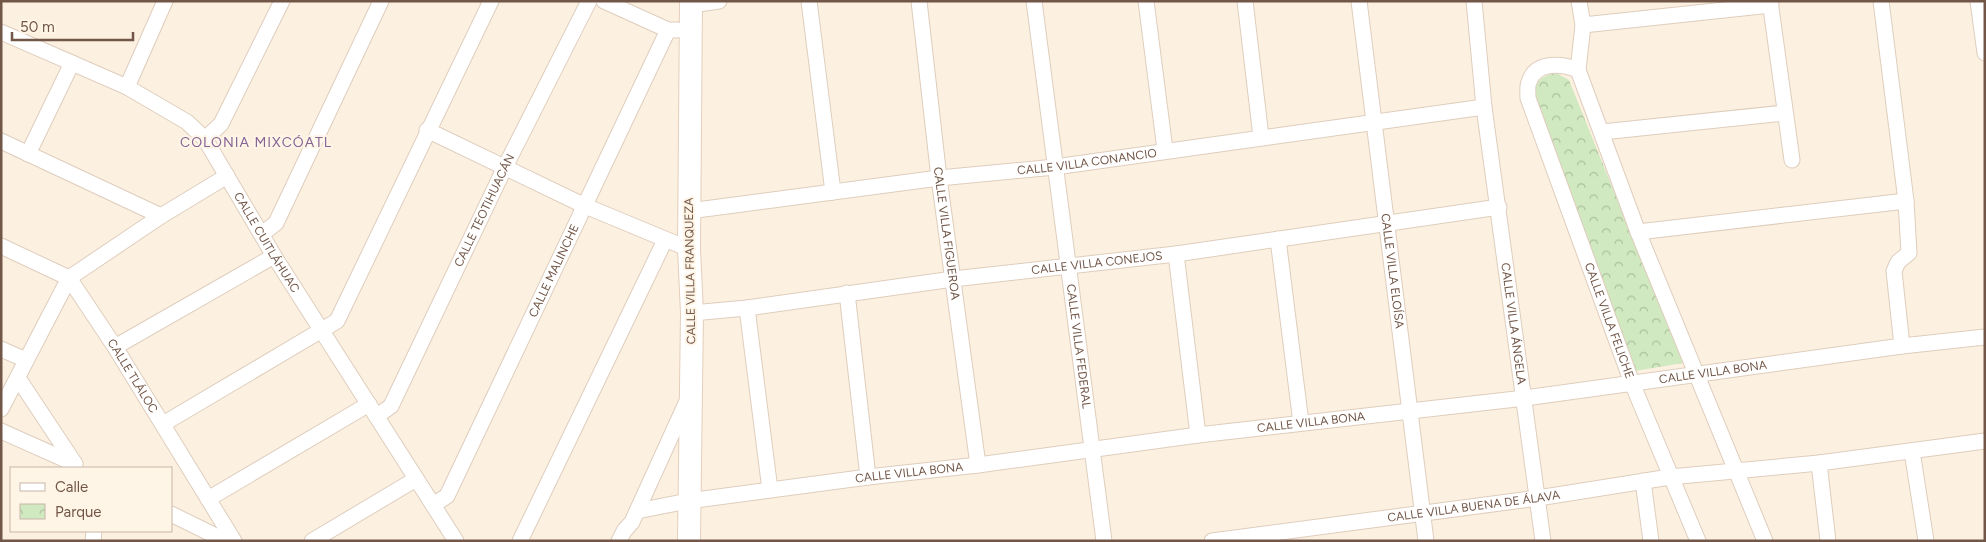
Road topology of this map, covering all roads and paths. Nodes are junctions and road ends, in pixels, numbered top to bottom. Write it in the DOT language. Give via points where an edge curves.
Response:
graph roads {
  1 [pos="165,1"];
  2 [pos="282,1"];
  3 [pos="382,1"];
  4 [pos="491,1"];
  5 [pos="589,1"];
  6 [pos="604,1"];
  7 [pos="719,1"];
  8 [pos="808,1"];
  9 [pos="919,1"];
  10 [pos="1034,1"];
  11 [pos="1146,1"];
  12 [pos="1245,1"];
  13 [pos="1359,1"];
  14 [pos="1474,1"];
  15 [pos="1579,1"];
  16 [pos="1881,1"];
  17 [pos="1978,1"];
  18 [pos="691,3"];
  19 [pos="1771,3"];
  20 [pos="1583,25"];
  21 [pos="691,29"];
  22 [pos="668,30"];
  23 [pos="1,32"];
  24 [pos="1985,53"];
  25 [pos="72,63"];
  26 [pos="1578,70"];
  27 [pos="127,87"];
  28 [pos="1484,107"];
  29 [pos="1784,113"];
  30 [pos="1373,122"];
  31 [pos="427,130"];
  32 [pos="1602,132"];
  33 [pos="1261,137"];
  34 [pos="205,139"];
  35 [pos="1,141"];
  36 [pos="1165,150"];
  37 [pos="28,154"];
  38 [pos="1792,160"];
  39 [pos="505,167"];
  40 [pos="1056,167"];
  41 [pos="227,176"];
  42 [pos="939,178"];
  43 [pos="833,192"];
  44 [pos="1906,201"];
  45 [pos="583,205"];
  46 [pos="1499,207"];
  47 [pos="689,212"];
  48 [pos="161,216"];
  49 [pos="1385,225"];
  50 [pos="1638,232"];
  51 [pos="262,234"];
  52 [pos="1278,239"];
  53 [pos="664,240"];
  54 [pos="1,246"];
  55 [pos="689,249"];
  56 [pos="1176,254"];
  57 [pos="274,256"];
  58 [pos="1067,266"];
  59 [pos="69,278"];
  60 [pos="953,279"];
  61 [pos="847,293"];
  62 [pos="747,308"];
  63 [pos="692,313"];
  64 [pos="322,332"];
  65 [pos="1985,337"];
  66 [pos="1902,346"];
  67 [pos="115,347"];
  68 [pos="1,349"];
  69 [pos="26,360"];
  70 [pos="1696,374"];
  71 [pos="18,378"];
  72 [pos="1632,383"];
  73 [pos="690,394"];
  74 [pos="1525,398"];
  75 [pos="1,409"];
  76 [pos="373,410"];
  77 [pos="1411,412"];
  78 [pos="1301,423"];
  79 [pos="163,424"];
  80 [pos="1,430"];
  81 [pos="1198,436"];
  82 [pos="1985,441"];
  83 [pos="1912,451"];
  84 [pos="1092,452"];
  85 [pos="1818,463"];
  86 [pos="78,466"];
  87 [pos="978,466"];
  88 [pos="1735,470"];
  89 [pos="868,476"];
  90 [pos="1670,477"];
  91 [pos="416,479"];
  92 [pos="1643,481"];
  93 [pos="770,490"];
  94 [pos="1538,498"];
  95 [pos="208,499"];
  96 [pos="688,501"];
  97 [pos="434,505"];
  98 [pos="1423,513"];
  99 [pos="172,514"];
  100 [pos="635,516"];
  101 [pos="226,541"];
  102 [pos="234,541"];
  103 [pos="312,541"];
  104 [pos="456,541"];
  105 [pos="520,541"];
  106 [pos="619,541"];
  107 [pos="632,541"];
  108 [pos="689,541"];
  109 [pos="1104,541"];
  110 [pos="1212,541"];
  111 [pos="1426,541"];
  112 [pos="1543,541"];
  113 [pos="1651,541"];
  114 [pos="1698,541"];
  115 [pos="1764,541"];
  116 [pos="1828,541"];
  117 [pos="1926,541"];
  1 -- 27 [label="street"];
  2 -- 34 [label="street" via="221,124"];
  3 -- 51 [label="street" via="276,223"];
  4 -- 31 [label="street"];
  5 -- 39 [label="street, CALLE TEOTIHUACÁN"];
  6 -- 22 [label="street"];
  7 -- 18 [label="street"];
  8 -- 43 [label="street"];
  9 -- 42 [label="street, CALLE VILLA FIGUEROA"];
  10 -- 40 [label="street, CALLE VILLA FEDERAL"];
  11 -- 36 [label="street"];
  12 -- 33 [label="street"];
  13 -- 30 [label="street, CALLE VILLA ELOÍSA"];
  14 -- 28 [label="street"];
  15 -- 20 [label="street"];
  16 -- 44 [label="street"];
  17 -- 24 [label="street"];
  18 -- 21 [label="street, CALLE VILLA FRANQUEZA"];
  19 -- 20 [label="street"];
  19 -- 29 [label="street"];
  20 -- 26 [label="street"];
  21 -- 22 [label="street"];
  21 -- 47 [label="street, CALLE VILLA FRANQUEZA"];
  22 -- 45 [label="street, CALLE MALINCHE"];
  23 -- 25 [label="street, CALLE CUITLÁHUAC"];
  25 -- 27 [label="street, CALLE CUITLÁHUAC"];
  25 -- 37 [label="street"];
  26 -- 32 [label="street"];
  26 -- 72 [label="street, CALLE VILLA FELICHE" via="1560,64 1540,68 1529,81 1528,98"];
  27 -- 34 [label="street, CALLE CUITLÁHUAC" via="186,122"];
  28 -- 30 [label="street, CALLE VILLA CONANCIO"];
  28 -- 46 [label="street, CALLE VILLA ÁNGELA"];
  29 -- 32 [label="street"];
  29 -- 38 [label="street"];
  30 -- 33 [label="street, CALLE VILLA CONANCIO"];
  30 -- 49 [label="street, CALLE VILLA ELOÍSA"];
  31 -- 39 [label="street"];
  31 -- 64 [label="street" via="337,321"];
  32 -- 50 [label="street"];
  33 -- 36 [label="street, CALLE VILLA CONANCIO"];
  34 -- 41 [label="street, CALLE CUITLÁHUAC"];
  35 -- 37 [label="street"];
  36 -- 40 [label="street, CALLE VILLA CONANCIO"];
  37 -- 48 [label="street"];
  39 -- 45 [label="street"];
  39 -- 76 [label="street, CALLE TEOTIHUACÁN" via="391,406"];
  40 -- 42 [label="street, CALLE VILLA CONANCIO"];
  40 -- 58 [label="street, CALLE VILLA FEDERAL"];
  41 -- 48 [label="street"];
  41 -- 51 [label="street, CALLE CUITLÁHUAC"];
  42 -- 43 [label="street, CALLE VILLA CONANCIO"];
  42 -- 60 [label="street, CALLE VILLA FIGUEROA"];
  43 -- 47 [label="street, CALLE VILLA CONANCIO"];
  44 -- 50 [label="street"];
  44 -- 66 [label="street" via="1909,253 1898,262 1894,271"];
  45 -- 53 [label="street"];
  45 -- 97 [label="street, CALLE MALINCHE" via="447,496"];
  46 -- 49 [label="street, CALLE VILLA CONEJOS"];
  46 -- 74 [label="street, CALLE VILLA ÁNGELA"];
  47 -- 55 [label="street, CALLE VILLA FRANQUEZA"];
  48 -- 59 [label="street"];
  49 -- 52 [label="street, CALLE VILLA CONEJOS"];
  49 -- 77 [label="street, CALLE VILLA ELOÍSA"];
  50 -- 70 [label="street"];
  51 -- 57 [label="street, CALLE CUITLÁHUAC"];
  52 -- 56 [label="street, CALLE VILLA CONEJOS"];
  52 -- 78 [label="street"];
  53 -- 55 [label="street"];
  53 -- 105 [label="street"];
  54 -- 59 [label="street"];
  55 -- 63 [label="street, CALLE VILLA FRANQUEZA"];
  56 -- 58 [label="street, CALLE VILLA CONEJOS"];
  56 -- 81 [label="street"];
  57 -- 64 [label="street, CALLE CUITLÁHUAC"];
  57 -- 67 [label="street"];
  58 -- 60 [label="street, CALLE VILLA CONEJOS"];
  58 -- 84 [label="street, CALLE VILLA FEDERAL"];
  59 -- 67 [label="street, CALLE TLÁLOC"];
  59 -- 69 [label="street"];
  60 -- 61 [label="street, CALLE VILLA CONEJOS"];
  60 -- 87 [label="street, CALLE VILLA FIGUEROA"];
  61 -- 62 [label="street, CALLE VILLA CONEJOS"];
  61 -- 89 [label="street"];
  62 -- 63 [label="street, CALLE VILLA CONEJOS"];
  62 -- 93 [label="street"];
  63 -- 73 [label="street, CALLE VILLA FRANQUEZA"];
  64 -- 76 [label="street, CALLE CUITLÁHUAC"];
  64 -- 79 [label="street"];
  65 -- 66 [label="street, CALLE VILLA BONA"];
  66 -- 70 [label="street, CALLE VILLA BONA"];
  67 -- 79 [label="street, CALLE TLÁLOC"];
  68 -- 69 [label="street"];
  69 -- 71 [label="street"];
  70 -- 72 [label="street, CALLE VILLA BONA"];
  70 -- 88 [label="street"];
  71 -- 75 [label="street"];
  71 -- 86 [label="street"];
  72 -- 74 [label="street, CALLE VILLA BONA"];
  72 -- 90 [label="street, CALLE VILLA FELICHE"];
  73 -- 96 [label="street, CALLE VILLA FRANQUEZA"];
  73 -- 100 [label="street"];
  74 -- 77 [label="street, CALLE VILLA BONA"];
  74 -- 94 [label="street, CALLE VILLA ÁNGELA"];
  76 -- 91 [label="street, CALLE CUITLÁHUAC"];
  76 -- 95 [label="street, CALLE TEOTIHUACÁN"];
  77 -- 78 [label="street, CALLE VILLA BONA"];
  77 -- 98 [label="street, CALLE VILLA ELOÍSA"];
  78 -- 81 [label="street, CALLE VILLA BONA"];
  79 -- 95 [label="street, CALLE TLÁLOC"];
  80 -- 86 [label="street"];
  81 -- 84 [label="street, CALLE VILLA BONA"];
  82 -- 83 [label="street, CALLE VILLA BUENA DE ÁLAVA"];
  83 -- 85 [label="street, CALLE VILLA BUENA DE ÁLAVA"];
  83 -- 117 [label="street"];
  84 -- 87 [label="street, CALLE VILLA BONA"];
  84 -- 109 [label="street, CALLE VILLA FEDERAL"];
  85 -- 88 [label="street, CALLE VILLA BUENA DE ÁLAVA"];
  85 -- 116 [label="street"];
  87 -- 89 [label="street, CALLE VILLA BONA"];
  88 -- 90 [label="street, CALLE VILLA BUENA DE ÁLAVA"];
  88 -- 115 [label="street"];
  89 -- 93 [label="street, CALLE VILLA BONA"];
  90 -- 92 [label="street, CALLE VILLA BUENA DE ÁLAVA"];
  90 -- 114 [label="street, CALLE VILLA FELICHE"];
  91 -- 97 [label="street, CALLE CUITLÁHUAC"];
  91 -- 103 [label="street"];
  92 -- 94 [label="street, CALLE VILLA BUENA DE ÁLAVA"];
  92 -- 113 [label="street"];
  93 -- 96 [label="street, CALLE VILLA BONA"];
  94 -- 98 [label="street, CALLE VILLA BUENA DE ÁLAVA"];
  94 -- 112 [label="street, CALLE VILLA ÁNGELA"];
  95 -- 102 [label="street, CALLE TLÁLOC"];
  96 -- 100 [label="street, CALLE VILLA BONA"];
  96 -- 108 [label="street, CALLE VILLA FRANQUEZA"];
  97 -- 104 [label="street, CALLE CUITLÁHUAC"];
  98 -- 110 [label="street, CALLE VILLA BUENA DE ÁLAVA"];
  98 -- 111 [label="street, CALLE VILLA ELOÍSA"];
  99 -- 101 [label="street"];
  100 -- 106 [label="street"];
  100 -- 107 [label="street"];
}
